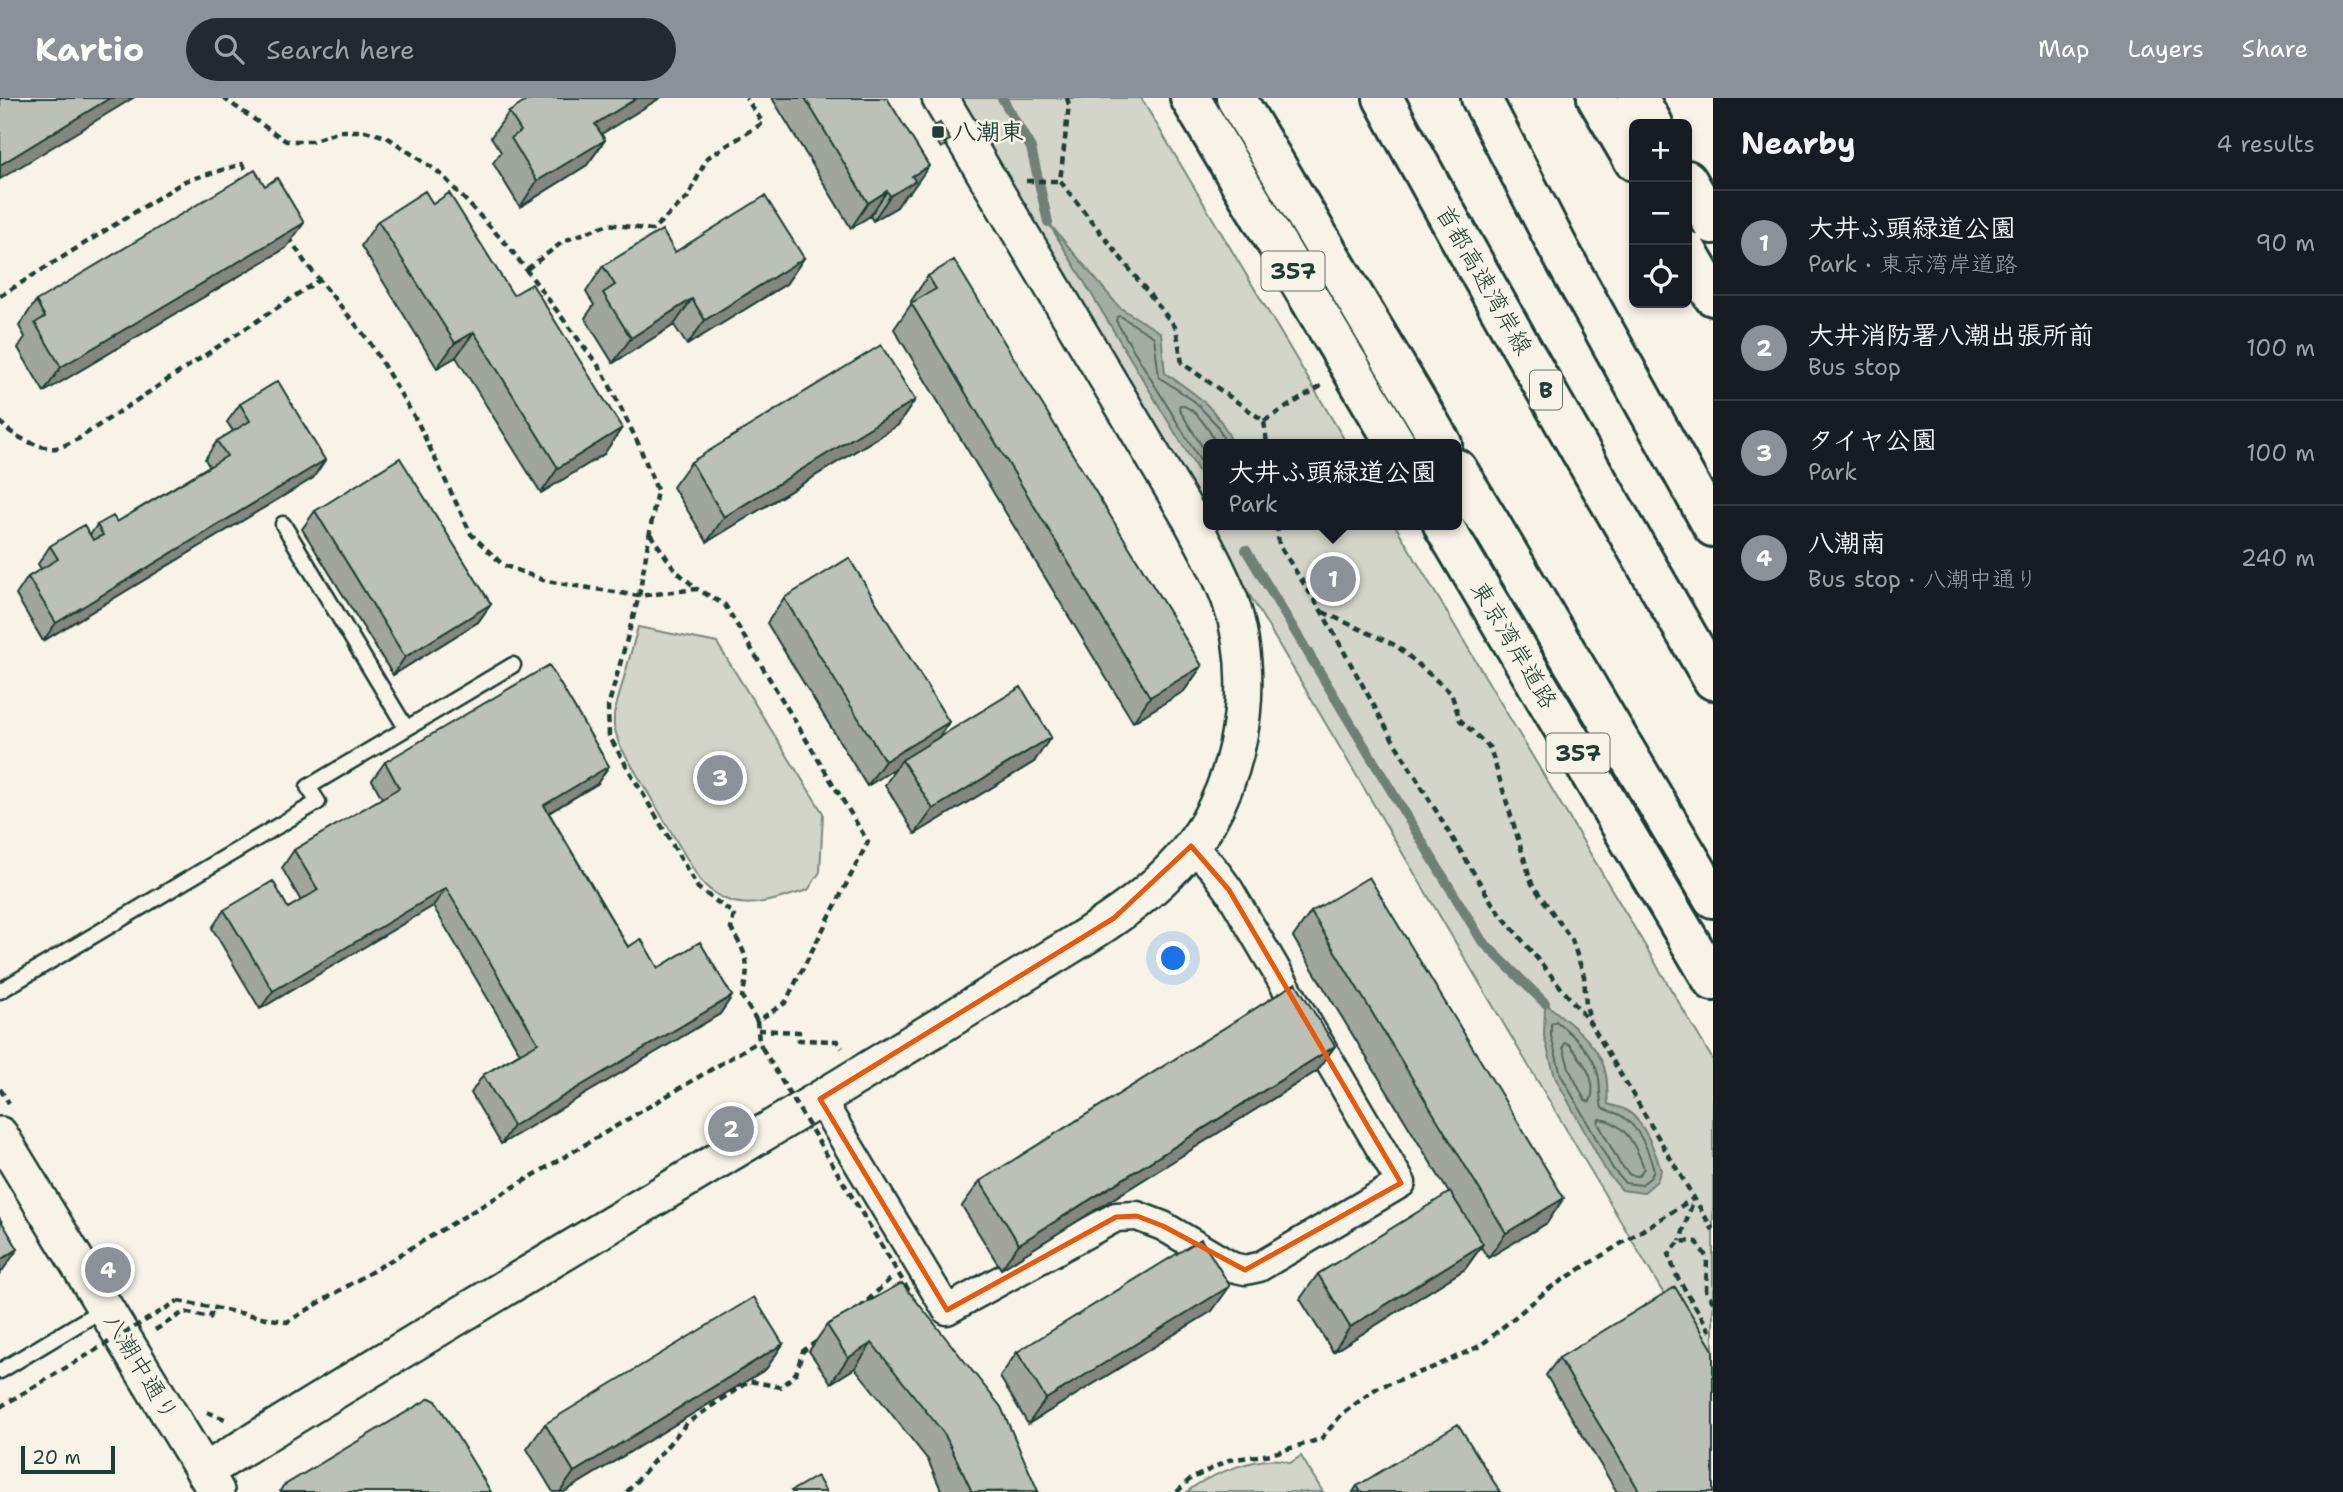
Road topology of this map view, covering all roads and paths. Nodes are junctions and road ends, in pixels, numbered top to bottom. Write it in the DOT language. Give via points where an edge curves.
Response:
graph roads {
  1 [pos="223,98"];
  2 [pos="746,98"];
  3 [pos="940,98"];
  4 [pos="1067,98"];
  5 [pos="1190,98"];
  6 [pos="1236,98"];
  7 [pos="1376,98"];
  8 [pos="1383,98"];
  9 [pos="1481,98"];
  10 [pos="1597,98"];
  11 [pos="1638,98"];
  12 [pos="1650,119"];
  13 [pos="1629,152"];
  14 [pos="1024,181"];
  15 [pos="1060,181"];
  16 [pos="1688,182"];
  17 [pos="256,183"];
  18 [pos="1430,185"];
  19 [pos="1713,224"];
  20 [pos="283,226"];
  21 [pos="1692,260"];
  22 [pos="527,269"];
  23 [pos="319,279"];
  24 [pos="0,296"];
  25 [pos="1713,296"];
  26 [pos="1332,336"];
  27 [pos="1321,386"];
  28 [pos="0,421"];
  29 [pos="1264,421"];
  30 [pos="1266,439"];
  31 [pos="1393,439"];
  32 [pos="1419,439"];
  33 [pos="1440,439"];
  34 [pos="1462,477"];
  35 [pos="1685,480"];
  36 [pos="1462,491"];
  37 [pos="1713,510"];
  38 [pos="1490,523"];
  39 [pos="283,524"];
  40 [pos="1713,527"];
  41 [pos="1278,530"];
  42 [pos="1446,530"];
  43 [pos="649,532"];
  44 [pos="697,589"];
  45 [pos="639,596"];
  46 [pos="1322,611"];
  47 [pos="513,665"];
  48 [pos="1713,680"];
  49 [pos="406,728"];
  50 [pos="1191,846"];
  51 [pos="1713,898"];
  52 [pos="1713,981"];
  53 [pos="0,991"];
  54 [pos="757,1021"];
  55 [pos="1591,1024"];
  56 [pos="758,1030"];
  57 [pos="759,1041"];
  58 [pos="837,1041"];
  59 [pos="820,1099"];
  60 [pos="0,1135"];
  61 [pos="1694,1199"];
  62 [pos="1713,1230"];
  63 [pos="1680,1241"];
  64 [pos="898,1272"];
  65 [pos="1713,1302"];
  66 [pos="919,1307"];
  67 [pos="105,1308"];
  68 [pos="213,1308"];
  69 [pos="851,1316"];
  70 [pos="156,1330"];
  71 [pos="1713,1336"];
  72 [pos="822,1337"];
  73 [pos="0,1371"];
  74 [pos="0,1406"];
  75 [pos="210,1482"];
  76 [pos="627,1492"];
  77 [pos="1177,1492"];
  1 -- 22 [label="path" via="286,141 312,141 339,131 365,131 387,138 441,174"];
  2 -- 22 [label="path" via="763,123 707,158 688,197 652,230 609,225 564,241"];
  3 -- 50 [label="street" via="1189,518 1232,605 1241,652 1241,727 1222,793"];
  4 -- 15 [label="path"];
  5 -- 26 [label="highway, 357"];
  6 -- 33 [label="highway"];
  7 -- 18 [label="highway"];
  8 -- 18 [label="highway, 首都高速湾岸線 / B"];
  9 -- 35 [label="highway"];
  10 -- 13 [label="highway"];
  11 -- 12 [label="highway"];
  14 -- 15 [label="path"];
  15 -- 29 [label="path" via="1176,328 1182,363"];
  16 -- 19 [label="highway"];
  17 -- 24 [label="path" via="242,164 185,181"];
  18 -- 48 [label="highway, 首都高速湾岸線 / B"];
  20 -- 23 [label="path"];
  21 -- 25 [label="highway"];
  22 -- 43 [label="path" via="603,372 638,443 657,490"];
  23 -- 28 [label="path" via="78,439 55,448 27,441"];
  23 -- 45 [label="path" via="369,341 418,422 471,534 503,565 546,581"];
  26 -- 31 [label="highway, 357"];
  26 -- 32 [label="highway"];
  27 -- 29 [label="path"];
  29 -- 30 [label="path"];
  34 -- 38 [label="highway"];
  35 -- 37 [label="highway"];
  35 -- 40 [label="highway"];
  36 -- 38 [label="highway"];
  38 -- 51 [label="highway"];
  39 -- 49 [label="lane"];
  41 -- 46 [label="path" via="1279,545"];
  42 -- 52 [label="highway, 東京湾岸道路 / 357"];
  43 -- 44 [label="path" via="676,571"];
  43 -- 45 [label="path"];
  44 -- 45 [label="path"];
  44 -- 54 [label="path" via="725,605 868,842 785,1003"];
  45 -- 54 [label="path" via="608,707 609,736 698,888 734,915 731,929 745,951 748,971 742,998"];
  46 -- 55 [label="path" via="1493,906"];
  46 -- 55 [label="path" via="1397,646 1451,693 1460,720 1490,748 1532,884 1572,940 1584,976"];
  47 -- 49 [label="lane"];
  49 -- 53 [label="lane" via="308,787 318,802"];
  50 -- 59 [label="street" via="1156,884 1114,918"];
  50 -- 59 [label="street" via="1229,890 1401,1183 1259,1267 1245,1270 1232,1267 1164,1226 1137,1216 1116,1217 947,1310"];
  54 -- 56 [label="path"];
  55 -- 61 [label="path"];
  56 -- 57 [label="path"];
  56 -- 58 [label="path" via="799,1032 798,1040"];
  57 -- 64 [label="path, bridge"];
  57 -- 68 [label="path" via="288,1322"];
  59 -- 75 [label="street"];
  60 -- 67 [label="street, 八潮中通り"];
  61 -- 62 [label="path"];
  61 -- 63 [label="path"];
  61 -- 77 [label="path" via="1549,1288 1480,1346 1377,1388 1342,1414 1321,1439 1229,1460 1189,1480"];
  63 -- 65 [label="path" via="1697,1242 1707,1258 1706,1290"];
  63 -- 71 [label="path" via="1669,1254 1675,1273"];
  64 -- 66 [label="path, bridge"];
  64 -- 69 [label="path"];
  67 -- 73 [label="lane"];
  67 -- 75 [label="street, 八潮中通り"];
  68 -- 70 [label="path" via="210,1318 184,1312"];
  68 -- 74 [label="path, bridge" via="178,1301"];
  72 -- 76 [label="path" via="803,1351 796,1373 781,1387 749,1381 687,1423"];
}
